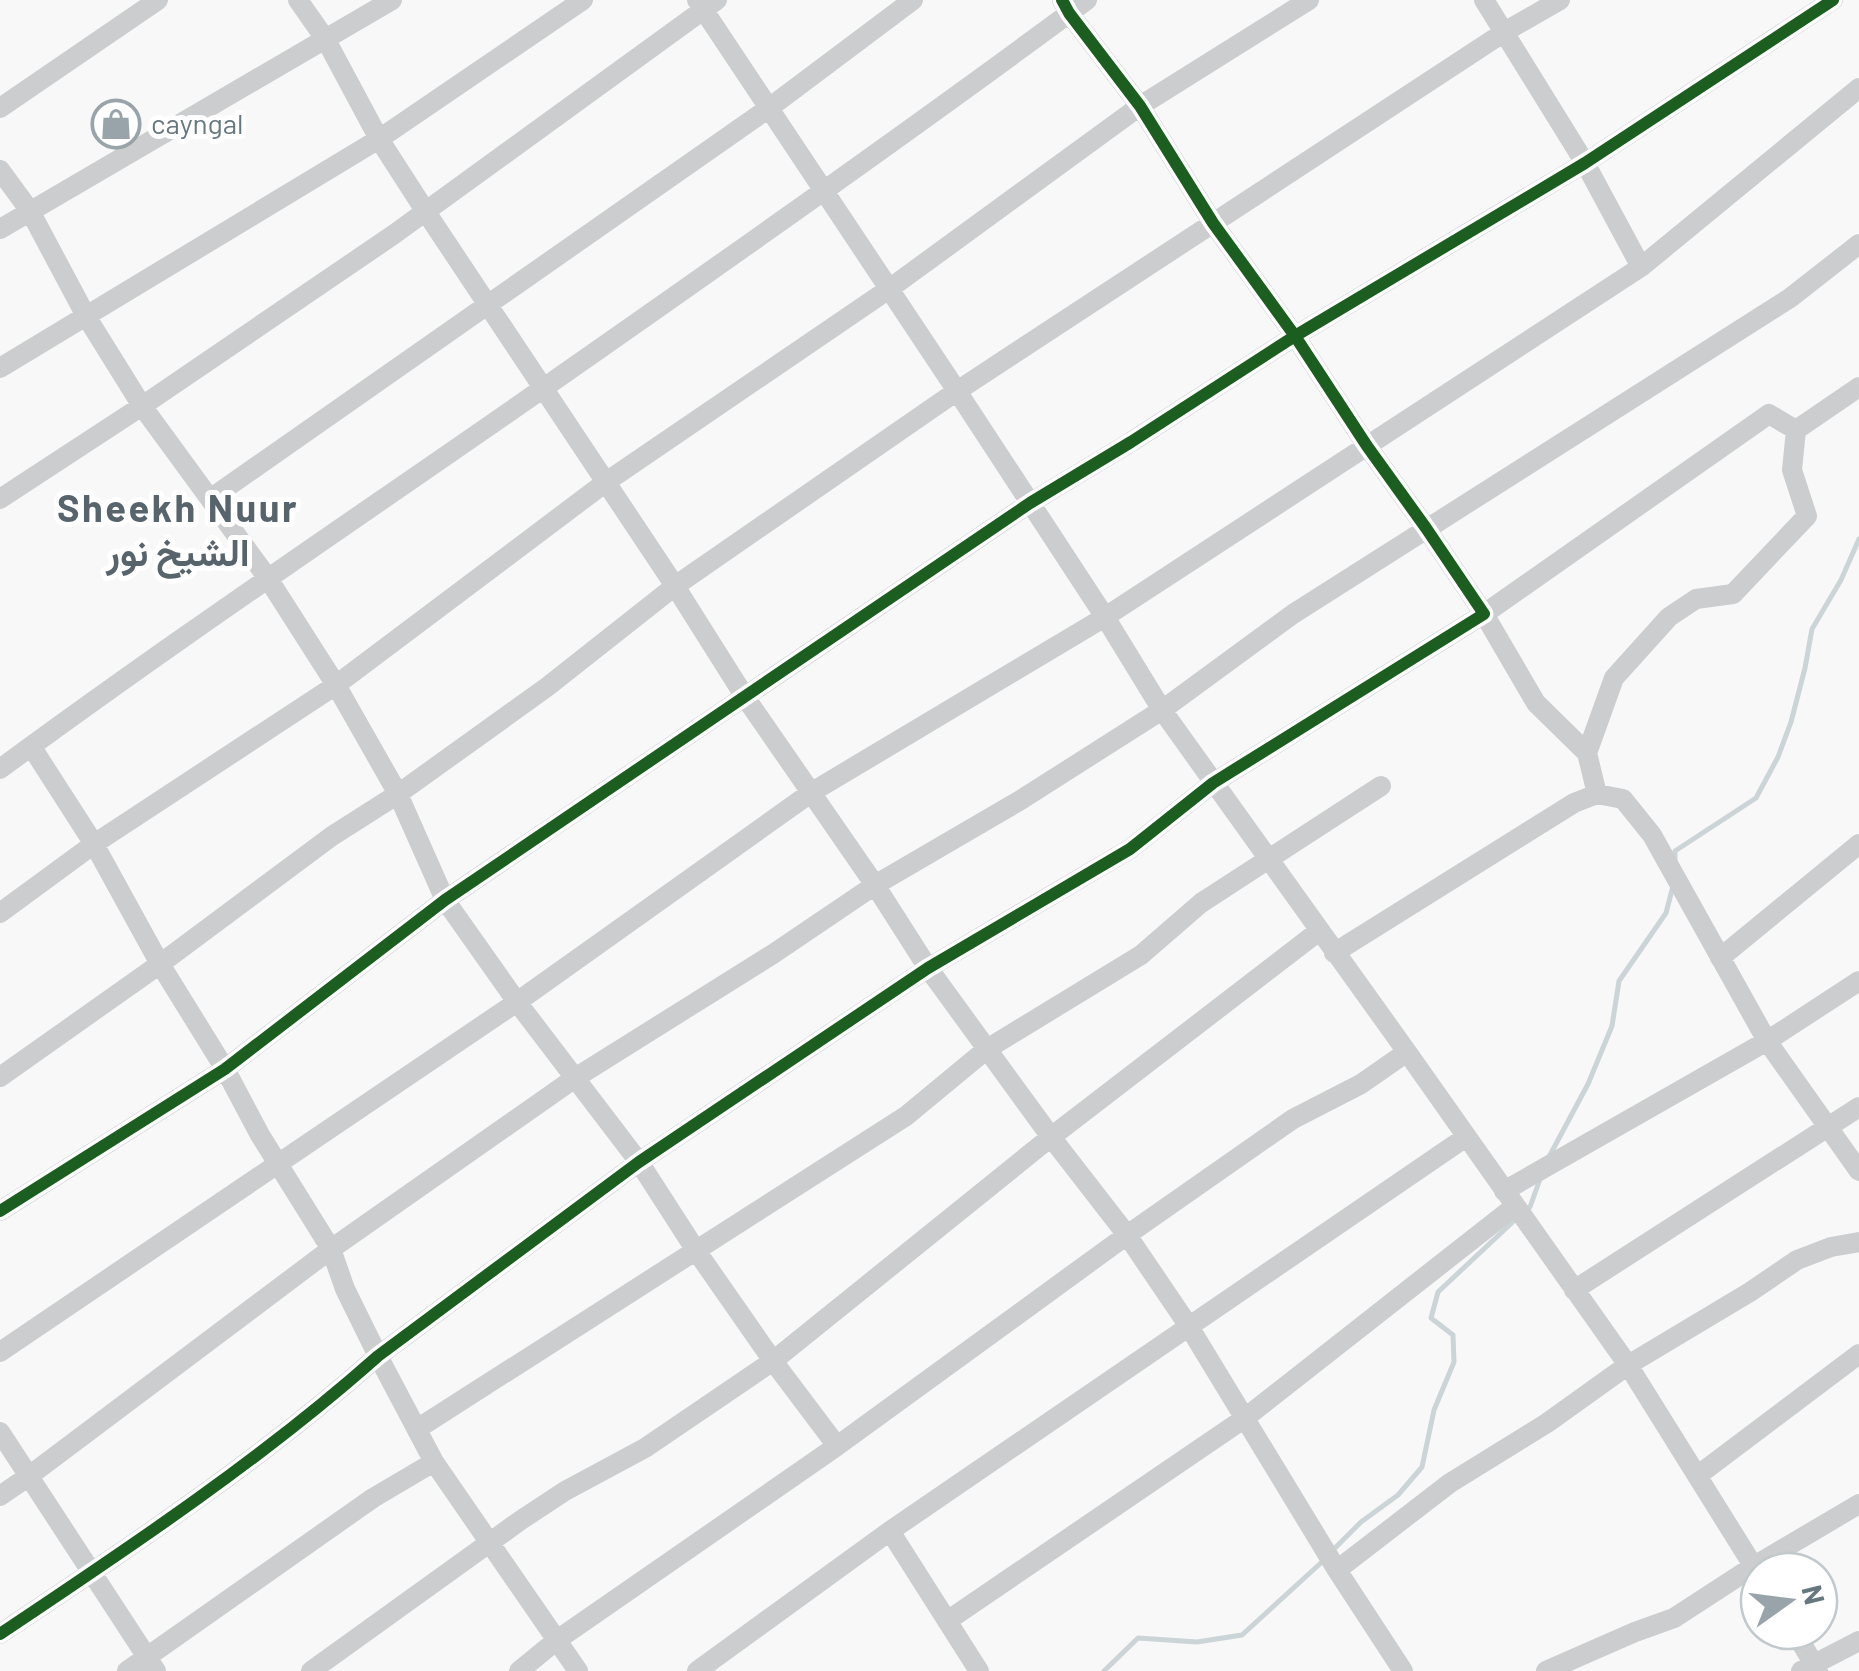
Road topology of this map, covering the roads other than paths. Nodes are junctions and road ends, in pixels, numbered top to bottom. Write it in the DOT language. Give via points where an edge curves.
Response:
graph roads {
  1 [pos="158,0"];
  2 [pos="298,0"];
  3 [pos="392,0"];
  4 [pos="584,0"];
  5 [pos="913,0"];
  6 [pos="1087,0"];
  7 [pos="1309,0"];
  8 [pos="1484,0"];
  9 [pos="1560,0"];
  10 [pos="1833,0"];
  11 [pos="706,3"];
  12 [pos="1066,6"];
  13 [pos="1506,31"];
  14 [pos="326,40"];
  15 [pos="1859,88"];
  16 [pos="1140,106"];
  17 [pos="0,108"];
  18 [pos="769,108"];
  19 [pos="379,139"];
  20 [pos="1585,163"];
  21 [pos="0,170"];
  22 [pos="824,191"];
  23 [pos="30,212"];
  24 [pos="426,212"];
  25 [pos="1212,223"];
  26 [pos="0,228"];
  27 [pos="1859,244"];
  28 [pos="1641,267"];
  29 [pos="889,289"];
  30 [pos="488,304"];
  31 [pos="86,316"];
  32 [pos="1295,336"];
  33 [pos="0,368"];
  34 [pos="1859,387"];
  35 [pos="544,388"];
  36 [pos="957,390"];
  37 [pos="142,406"];
  38 [pos="1796,430"];
  39 [pos="1367,446"];
  40 [pos="606,482"];
  41 [pos="0,499"];
  42 [pos="210,499"];
  43 [pos="1030,503"];
  44 [pos="1426,528"];
  45 [pos="267,577"];
  46 [pos="675,586"];
  47 [pos="1484,614"];
  48 [pos="1105,617"];
  49 [pos="336,685"];
  50 [pos="745,697"];
  51 [pos="1162,710"];
  52 [pos="32,746"];
  53 [pos="1588,752"];
  54 [pos="0,769"];
  55 [pos="1214,782"];
  56 [pos="1381,786"];
  57 [pos="812,792"];
  58 [pos="398,794"];
  59 [pos="1597,794"];
  60 [pos="94,844"];
  61 [pos="1859,844"];
  62 [pos="1268,861"];
  63 [pos="875,884"];
  64 [pos="445,900"];
  65 [pos="0,913"];
  66 [pos="1318,931"];
  67 [pos="1334,953"];
  68 [pos="1720,958"];
  69 [pos="160,964"];
  70 [pos="928,968"];
  71 [pos="1859,981"];
  72 [pos="517,1002"];
  73 [pos="1767,1042"];
  74 [pos="987,1049"];
  75 [pos="1407,1052"];
  76 [pos="225,1069"];
  77 [pos="0,1077"];
  78 [pos="575,1078"];
  79 [pos="1859,1107"];
  80 [pos="1829,1127"];
  81 [pos="1052,1137"];
  82 [pos="1466,1137"];
  83 [pos="639,1162"];
  84 [pos="280,1164"];
  85 [pos="1859,1171"];
  86 [pos="1509,1198"];
  87 [pos="0,1211"];
  88 [pos="1128,1235"];
  89 [pos="1859,1242"];
  90 [pos="330,1249"];
  91 [pos="695,1249"];
  92 [pos="1574,1290"];
  93 [pos="1188,1326"];
  94 [pos="0,1352"];
  95 [pos="1859,1354"];
  96 [pos="378,1356"];
  97 [pos="773,1361"];
  98 [pos="1628,1365"];
  99 [pos="1245,1418"];
  100 [pos="418,1428"];
  101 [pos="0,1432"];
  102 [pos="837,1446"];
  103 [pos="434,1462"];
  104 [pos="29,1476"];
  105 [pos="1697,1476"];
  106 [pos="0,1496"];
  107 [pos="1859,1504"];
  108 [pos="890,1531"];
  109 [pos="489,1544"];
  110 [pos="1744,1551"];
  111 [pos="1787,1551"];
  112 [pos="1338,1570"];
  113 [pos="92,1573"];
  114 [pos="1739,1581"];
  115 [pos="947,1620"];
  116 [pos="0,1634"];
  117 [pos="557,1640"];
  118 [pos="1859,1641"];
  119 [pos="151,1664"];
  120 [pos="1811,1668"];
  121 [pos="128,1671"];
  122 [pos="311,1671"];
  123 [pos="518,1671"];
  124 [pos="578,1671"];
  125 [pos="697,1671"];
  126 [pos="979,1671"];
  127 [pos="1402,1671"];
  128 [pos="1546,1671"];
  1 -- 17 [label="street"];
  2 -- 14 [label="street"];
  3 -- 14 [label="street"];
  4 -- 19 [label="street"];
  5 -- 18 [label="street"];
  6 -- 12 [label="street"];
  7 -- 16 [label="street"];
  8 -- 13 [label="street"];
  9 -- 13 [label="street"];
  10 -- 20 [label="street"];
  11 -- 18 [label="street"];
  11 -- 24 [label="street"];
  12 -- 16 [label="street"];
  12 -- 22 [label="street"];
  13 -- 20 [label="street"];
  13 -- 25 [label="street"];
  14 -- 19 [label="street"];
  14 -- 23 [label="street"];
  15 -- 28 [label="street"];
  16 -- 25 [label="street"];
  16 -- 29 [label="street"];
  18 -- 22 [label="street"];
  18 -- 30 [label="street"];
  19 -- 24 [label="street"];
  19 -- 31 [label="street"];
  20 -- 28 [label="street"];
  20 -- 32 [label="street"];
  21 -- 23 [label="street"];
  22 -- 29 [label="street"];
  22 -- 35 [label="street"];
  23 -- 26 [label="street"];
  23 -- 31 [label="street"];
  24 -- 30 [label="street"];
  24 -- 37 [label="street"];
  25 -- 32 [label="street"];
  25 -- 36 [label="street"];
  27 -- 44 [label="street" via="1790,298"];
  28 -- 39 [label="street"];
  29 -- 36 [label="street"];
  29 -- 40 [label="street"];
  30 -- 35 [label="street"];
  30 -- 42 [label="street"];
  31 -- 33 [label="street"];
  31 -- 37 [label="street"];
  32 -- 39 [label="street"];
  32 -- 43 [label="street"];
  34 -- 38 [label="street"];
  35 -- 40 [label="street"];
  35 -- 45 [label="street"];
  36 -- 43 [label="street"];
  36 -- 46 [label="street"];
  37 -- 41 [label="street"];
  37 -- 42 [label="street"];
  38 -- 47 [label="street" via="1770,414"];
  38 -- 53 [label="street" via="1792,470 1806,516 1733,594 1696,599 1669,617 1614,678"];
  39 -- 44 [label="street"];
  39 -- 48 [label="street"];
  40 -- 46 [label="street"];
  40 -- 49 [label="street"];
  42 -- 45 [label="street"];
  43 -- 48 [label="street"];
  43 -- 50 [label="street"];
  44 -- 47 [label="street"];
  44 -- 51 [label="street"];
  45 -- 49 [label="street"];
  45 -- 52 [label="street"];
  46 -- 50 [label="street"];
  46 -- 58 [label="street"];
  47 -- 53 [label="street" via="1536,703"];
  47 -- 55 [label="street"];
  48 -- 51 [label="street"];
  48 -- 57 [label="street"];
  49 -- 58 [label="street"];
  49 -- 60 [label="street"];
  50 -- 57 [label="street"];
  50 -- 64 [label="street"];
  51 -- 55 [label="street"];
  51 -- 63 [label="street"];
  52 -- 54 [label="street"];
  52 -- 60 [label="street"];
  53 -- 59 [label="street"];
  55 -- 62 [label="street"];
  55 -- 70 [label="street" via="1130,849"];
  56 -- 62 [label="street"];
  57 -- 63 [label="street"];
  57 -- 72 [label="street"];
  58 -- 64 [label="street"];
  58 -- 69 [label="street"];
  59 -- 67 [label="street"];
  59 -- 68 [label="street" via="1624,799 1652,836"];
  60 -- 65 [label="street"];
  60 -- 69 [label="street"];
  61 -- 68 [label="street"];
  62 -- 66 [label="street"];
  62 -- 74 [label="street" via="1201,903 1141,956"];
  63 -- 70 [label="street"];
  63 -- 78 [label="street"];
  64 -- 72 [label="street"];
  64 -- 76 [label="street"];
  66 -- 67 [label="street"];
  66 -- 81 [label="street"];
  67 -- 75 [label="street"];
  68 -- 73 [label="street"];
  69 -- 76 [label="street"];
  69 -- 77 [label="street"];
  70 -- 74 [label="street"];
  70 -- 83 [label="street"];
  71 -- 73 [label="street"];
  72 -- 78 [label="street"];
  72 -- 84 [label="street"];
  73 -- 80 [label="street"];
  73 -- 86 [label="street"];
  74 -- 81 [label="street"];
  74 -- 91 [label="street" via="906,1116"];
  75 -- 82 [label="street"];
  75 -- 88 [label="street" via="1293,1120"];
  76 -- 84 [label="street"];
  76 -- 87 [label="street"];
  78 -- 83 [label="street"];
  78 -- 90 [label="street"];
  79 -- 80 [label="street"];
  80 -- 85 [label="street"];
  80 -- 92 [label="street"];
  81 -- 88 [label="street"];
  81 -- 97 [label="street"];
  82 -- 86 [label="street"];
  82 -- 93 [label="street"];
  83 -- 91 [label="street"];
  83 -- 96 [label="street"];
  84 -- 90 [label="street"];
  84 -- 94 [label="street"];
  86 -- 92 [label="street"];
  86 -- 99 [label="street"];
  88 -- 93 [label="street"];
  88 -- 102 [label="street"];
  89 -- 98 [label="street" via="1797,1260"];
  90 -- 96 [label="street"];
  90 -- 104 [label="street"];
  91 -- 97 [label="street"];
  91 -- 100 [label="street"];
  92 -- 98 [label="street"];
  93 -- 99 [label="street"];
  93 -- 108 [label="street"];
  95 -- 105 [label="street"];
  96 -- 100 [label="street"];
  96 -- 113 [label="street" via="199,1500"];
  97 -- 102 [label="street"];
  97 -- 109 [label="street"];
  98 -- 105 [label="street"];
  98 -- 112 [label="street" via="1450,1483"];
  99 -- 112 [label="street"];
  99 -- 115 [label="street"];
  100 -- 103 [label="street"];
  101 -- 104 [label="street"];
  102 -- 117 [label="street"];
  103 -- 109 [label="street"];
  103 -- 119 [label="street" via="373,1498"];
  104 -- 106 [label="street"];
  104 -- 113 [label="street"];
  105 -- 110 [label="street"];
  107 -- 111 [label="street"];
  108 -- 115 [label="street"];
  108 -- 125 [label="street"];
  109 -- 117 [label="street"];
  109 -- 122 [label="street"];
  112 -- 127 [label="street"];
  113 -- 116 [label="street"];
  113 -- 119 [label="street"];
  114 -- 128 [label="street" via="1674,1618"];
  115 -- 126 [label="street"];
  117 -- 123 [label="street"];
  117 -- 124 [label="street"];
  118 -- 120 [label="street"];
  119 -- 121 [label="street"];
}
